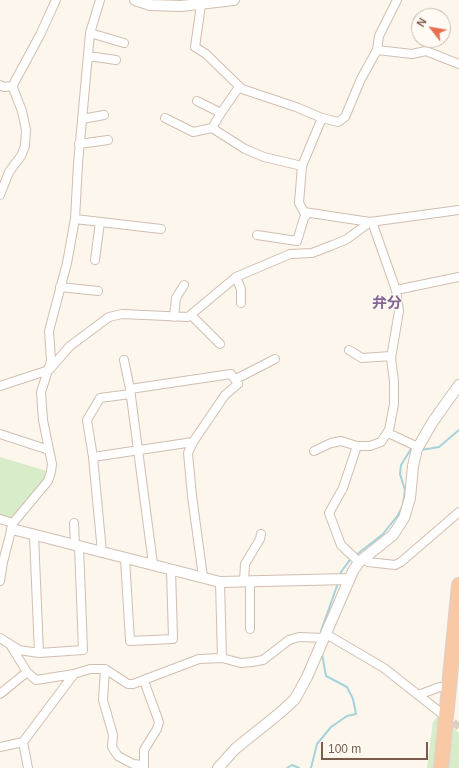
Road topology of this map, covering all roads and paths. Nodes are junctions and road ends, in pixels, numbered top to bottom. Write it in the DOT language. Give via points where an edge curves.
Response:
graph roads {
  1 [pos="56,0"];
  2 [pos="100,0"];
  3 [pos="135,0"];
  4 [pos="234,0"];
  5 [pos="397,0"];
  6 [pos="201,5"];
  7 [pos="90,33"];
  8 [pos="124,43"];
  9 [pos="377,50"];
  10 [pos="88,56"];
  11 [pos="116,60"];
  12 [pos="459,64"];
  13 [pos="0,85"];
  14 [pos="14,86"];
  15 [pos="240,87"];
  16 [pos="197,101"];
  17 [pos="221,113"];
  18 [pos="104,115"];
  19 [pos="165,118"];
  20 [pos="322,118"];
  21 [pos="82,119"];
  22 [pos="212,128"];
  23 [pos="108,140"];
  24 [pos="79,144"];
  25 [pos="302,166"];
  26 [pos="0,195"];
  27 [pos="459,210"];
  28 [pos="308,213"];
  29 [pos="75,220"];
  30 [pos="100,222"];
  31 [pos="371,222"];
  32 [pos="161,229"];
  33 [pos="257,235"];
  34 [pos="95,260"];
  35 [pos="236,277"];
  36 [pos="459,277"];
  37 [pos="184,285"];
  38 [pos="60,287"];
  39 [pos="396,290"];
  40 [pos="98,291"];
  41 [pos="241,303"];
  42 [pos="191,315"];
  43 [pos="174,317"];
  44 [pos="220,344"];
  45 [pos="349,350"];
  46 [pos="391,356"];
  47 [pos="275,359"];
  48 [pos="124,360"];
  49 [pos="49,370"];
  50 [pos="236,379"];
  51 [pos="459,384"];
  52 [pos="0,386"];
  53 [pos="130,391"];
  54 [pos="388,433"];
  55 [pos="0,434"];
  56 [pos="193,442"];
  57 [pos="357,446"];
  58 [pos="418,447"];
  59 [pos="49,450"];
  60 [pos="138,450"];
  61 [pos="314,451"];
  62 [pos="93,457"];
  63 [pos="459,512"];
  64 [pos="0,519"];
  65 [pos="74,523"];
  66 [pos="12,526"];
  67 [pos="261,534"];
  68 [pos="34,535"];
  69 [pos="77,546"];
  70 [pos="102,552"];
  71 [pos="125,558"];
  72 [pos="357,559"];
  73 [pos="153,564"];
  74 [pos="171,569"];
  75 [pos="203,578"];
  76 [pos="342,579"];
  77 [pos="0,581"];
  78 [pos="247,581"];
  79 [pos="220,582"];
  80 [pos="459,585"];
  81 [pos="250,629"];
  82 [pos="325,636"];
  83 [pos="0,638"];
  84 [pos="11,645"];
  85 [pos="39,653"];
  86 [pos="222,658"];
  87 [pos="105,669"];
  88 [pos="27,672"];
  89 [pos="74,674"];
  90 [pos="144,681"];
  91 [pos="440,687"];
  92 [pos="0,694"];
  93 [pos="418,695"];
  94 [pos="441,713"];
  95 [pos="23,742"];
  96 [pos="0,747"];
  97 [pos="144,766"];
  98 [pos="220,767"];
  99 [pos="28,768"];
  100 [pos="441,768"];
  1 -- 14 [label="street"];
  2 -- 7 [label="street"];
  3 -- 6 [label="street" via="150,4"];
  4 -- 6 [label="street"];
  5 -- 9 [label="street" via="379,36"];
  6 -- 15 [label="street" via="195,47 206,54"];
  7 -- 8 [label="street"];
  7 -- 10 [label="street"];
  9 -- 12 [label="street" via="412,54 426,51"];
  9 -- 20 [label="street" via="343,120 338,122"];
  10 -- 11 [label="street"];
  10 -- 21 [label="street"];
  13 -- 14 [label="street"];
  14 -- 26 [label="street" via="26,130 25,146 9,172"];
  15 -- 17 [label="street"];
  15 -- 20 [label="street"];
  16 -- 17 [label="street"];
  17 -- 22 [label="street"];
  18 -- 21 [label="street"];
  19 -- 22 [label="street" via="189,132"];
  20 -- 25 [label="street"];
  21 -- 24 [label="street"];
  22 -- 25 [label="street" via="245,149 264,157"];
  23 -- 24 [label="street"];
  24 -- 29 [label="street"];
  25 -- 28 [label="street" via="300,206"];
  27 -- 31 [label="street"];
  28 -- 31 [label="street"];
  28 -- 33 [label="street" via="297,241"];
  29 -- 30 [label="street"];
  29 -- 38 [label="street" via="68,263"];
  30 -- 32 [label="street"];
  30 -- 34 [label="street"];
  31 -- 35 [label="street" via="347,239 333,245 312,253 290,254"];
  31 -- 39 [label="street"];
  35 -- 41 [label="street" via="241,289"];
  35 -- 42 [label="street"];
  36 -- 39 [label="street"];
  37 -- 43 [label="street" via="176,298"];
  38 -- 40 [label="street"];
  38 -- 49 [label="street" via="49,331"];
  39 -- 46 [label="street" via="399,311"];
  42 -- 43 [label="street"];
  42 -- 44 [label="street"];
  43 -- 49 [label="street" via="122,314 109,317 70,346"];
  45 -- 46 [label="street" via="362,358"];
  46 -- 54 [label="street" via="394,404"];
  47 -- 50 [label="street"];
  48 -- 53 [label="street"];
  49 -- 52 [label="street"];
  49 -- 59 [label="street" via="41,392 42,420"];
  50 -- 53 [label="street" via="231,374"];
  50 -- 56 [label="street" via="238,384 225,395"];
  51 -- 58 [label="street"];
  53 -- 60 [label="street"];
  53 -- 62 [label="street" via="100,398 88,420"];
  54 -- 57 [label="street" via="376,445"];
  54 -- 58 [label="street"];
  55 -- 59 [label="street"];
  56 -- 60 [label="street"];
  56 -- 75 [label="street" via="188,460"];
  57 -- 61 [label="street" via="341,441"];
  57 -- 72 [label="street" via="343,488 329,513 341,545"];
  58 -- 72 [label="street" via="410,498 404,518 393,535"];
  59 -- 66 [label="street" via="52,464 48,481"];
  60 -- 62 [label="street"];
  60 -- 73 [label="street"];
  62 -- 70 [label="street"];
  63 -- 72 [label="street" via="402,562 395,565"];
  64 -- 66 [label="street"];
  65 -- 69 [label="street"];
  66 -- 68 [label="street"];
  66 -- 77 [label="street"];
  67 -- 78 [label="street" via="245,564"];
  68 -- 69 [label="street"];
  68 -- 85 [label="street"];
  69 -- 70 [label="street"];
  69 -- 85 [label="street" via="83,650"];
  70 -- 71 [label="street"];
  71 -- 73 [label="street"];
  71 -- 74 [label="street" via="130,641 173,639"];
  72 -- 76 [label="street"];
  73 -- 74 [label="street"];
  74 -- 75 [label="street"];
  75 -- 79 [label="street"];
  76 -- 78 [label="street"];
  76 -- 82 [label="street"];
  78 -- 79 [label="street"];
  78 -- 81 [label="street"];
  79 -- 86 [label="street"];
  80 -- 100 [label="highway"];
  82 -- 86 [label="street" via="289,640 263,660 241,663"];
  82 -- 93 [label="street" via="384,668"];
  82 -- 98 [label="street" via="295,699 235,749"];
  83 -- 84 [label="street"];
  84 -- 85 [label="street" via="18,650"];
  84 -- 88 [label="street"];
  86 -- 90 [label="street" via="199,659"];
  87 -- 89 [label="street" via="90,669"];
  87 -- 90 [label="street" via="128,684"];
  87 -- 97 [label="street" via="103,700 113,735 112,747 118,756 133,764"];
  88 -- 89 [label="street" via="36,680"];
  88 -- 92 [label="street"];
  89 -- 95 [label="street"];
  90 -- 97 [label="street" via="159,726 144,750"];
  91 -- 93 [label="street"];
  93 -- 94 [label="street"];
  95 -- 96 [label="street"];
  95 -- 99 [label="street"];
}
